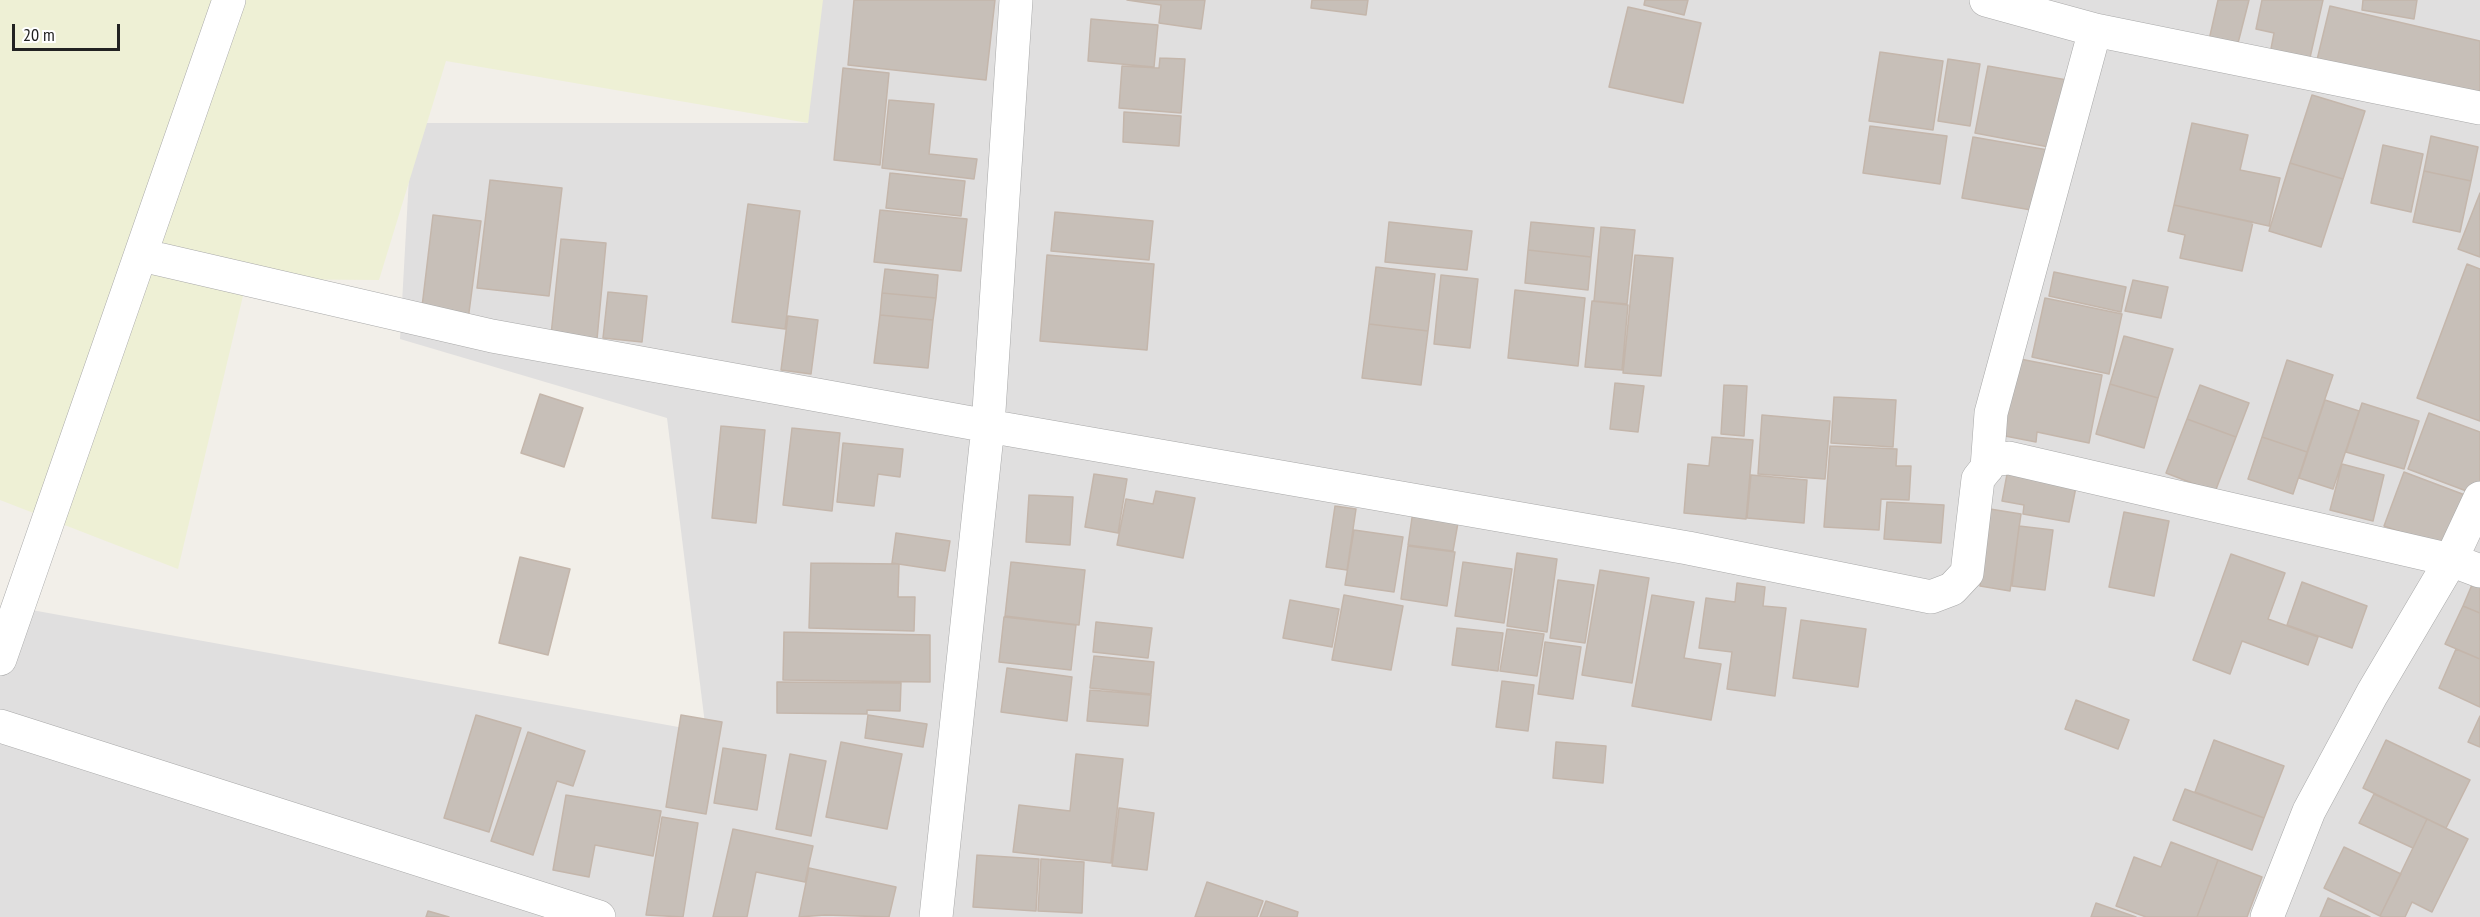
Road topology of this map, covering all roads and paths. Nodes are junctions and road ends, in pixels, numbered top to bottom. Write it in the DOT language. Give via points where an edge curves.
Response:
graph roads {
  1 [pos="229,0"];
  2 [pos="1016,0"];
  3 [pos="1986,0"];
  4 [pos="2095,30"];
  5 [pos="2480,108"];
  6 [pos="141,255"];
  7 [pos="988,426"];
  8 [pos="1987,468"];
  9 [pos="2480,498"];
  10 [pos="2466,566"];
  11 [pos="0,659"];
  12 [pos="0,726"];
  13 [pos="599,917"];
  14 [pos="936,917"];
  15 [pos="2267,917"];
  1 -- 6 [label="street"];
  2 -- 7 [label="street"];
  3 -- 4 [label="street"];
  4 -- 5 [label="street"];
  4 -- 8 [label="street" via="1991,413"];
  6 -- 7 [label="street" via="492,336"];
  6 -- 11 [label="street"];
  7 -- 8 [label="street" via="1688,548 1931,597 1952,589 1967,573 1978,479"];
  7 -- 14 [label="street"];
  8 -- 10 [label="street" via="1993,460 2009,458"];
  9 -- 10 [label="street"];
  10 -- 15 [label="street" via="2372,694 2309,811"];
  12 -- 13 [label="street"];
}
